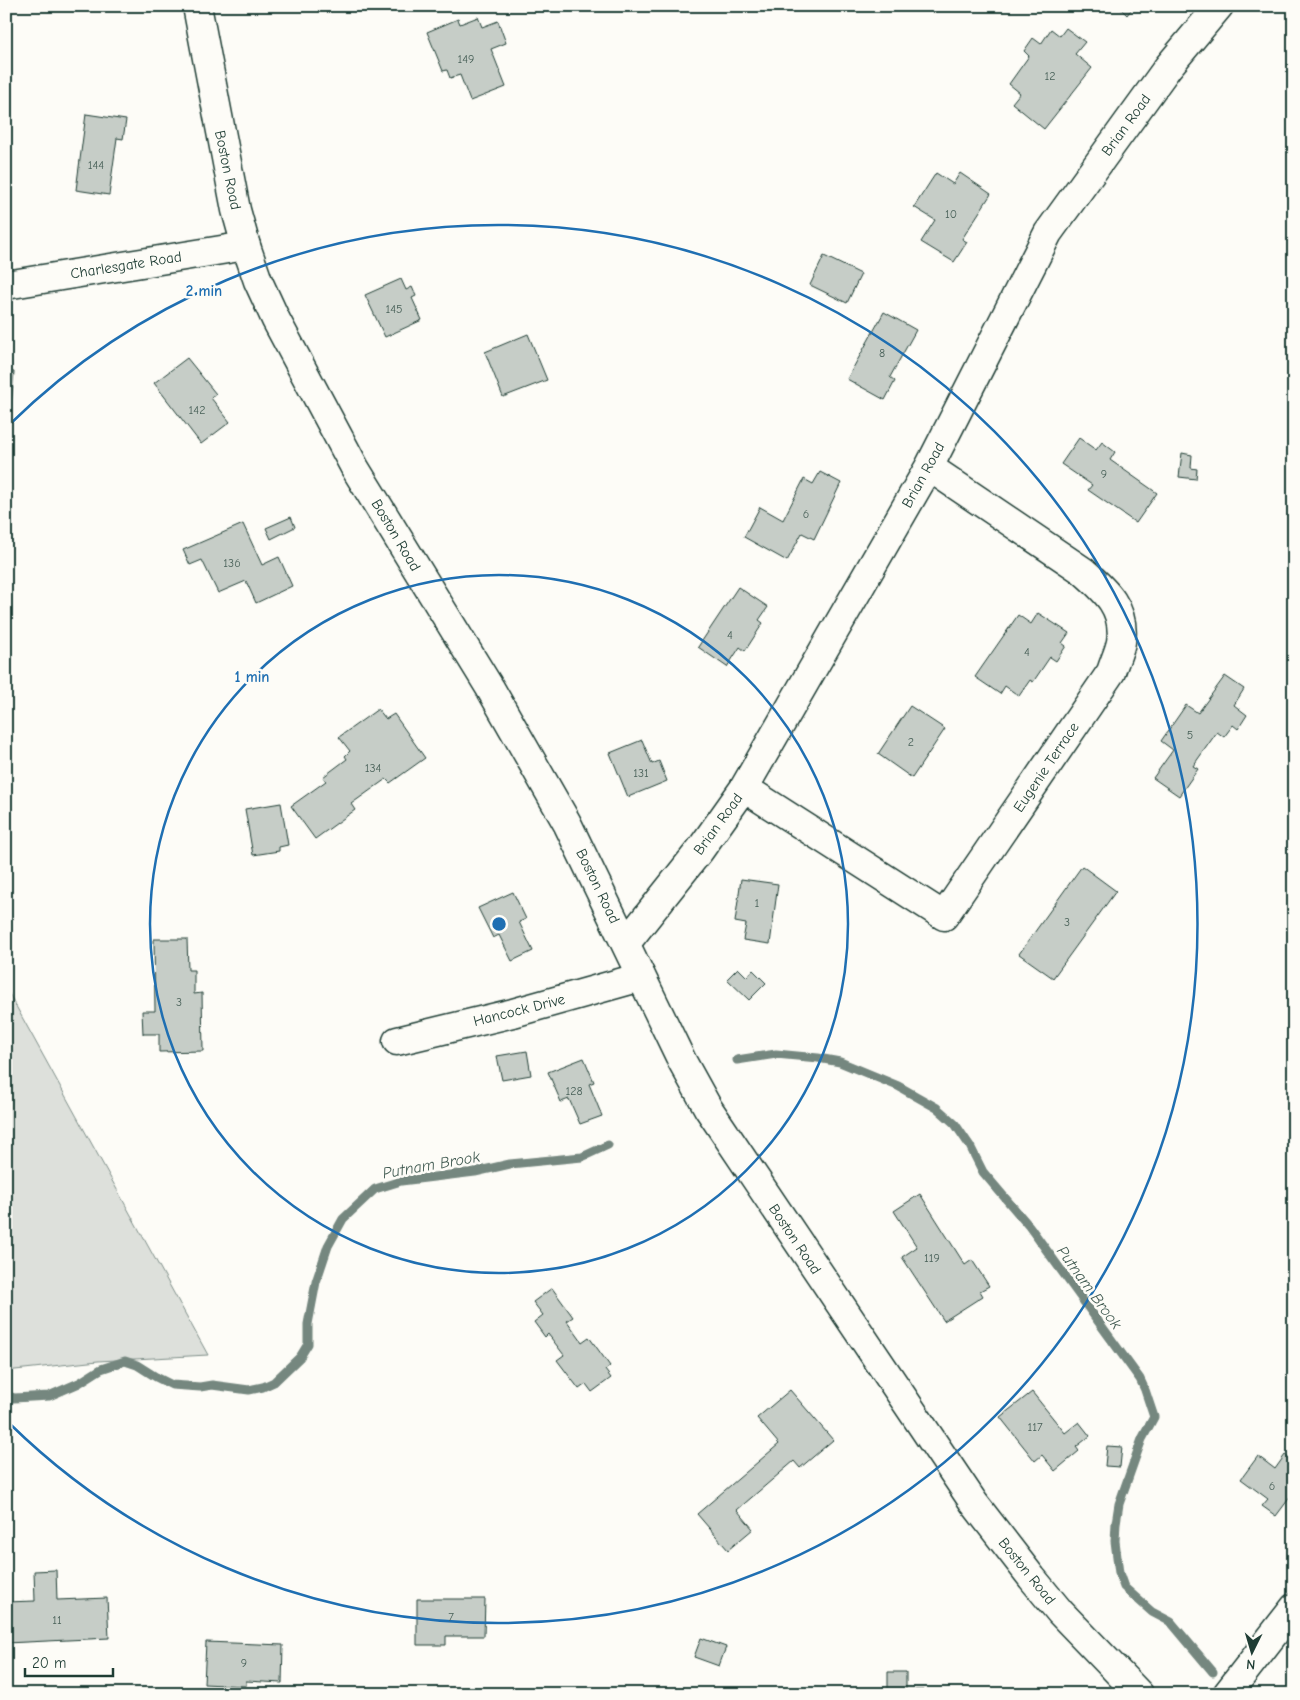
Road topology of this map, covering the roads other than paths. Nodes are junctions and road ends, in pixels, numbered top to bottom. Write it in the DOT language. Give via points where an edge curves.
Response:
graph roads {
  1 [pos="197,6"];
  2 [pos="1219,6"];
  3 [pos="246,246"];
  4 [pos="6,285"];
  5 [pos="929,467"];
  6 [pos="744,788"];
  7 [pos="626,943"];
  8 [pos="641,977"];
  9 [pos="397,1041"];
  10 [pos="1294,1608"];
  11 [pos="1139,1694"];
  12 [pos="1227,1694"];
  1 -- 3 [label="street, Boston Road" via="236,210"];
  2 -- 5 [label="street, Brian Road" via="1168,67 1048,233"];
  3 -- 4 [label="street, Charlesgate Road"];
  3 -- 7 [label="street, Boston Road" via="258,282 324,414 533,762"];
  5 -- 6 [label="street, Brian Road"];
  5 -- 6 [label="street, Eugenie Terrace" via="1106,590 1120,613 1121,641 1111,672 944,916"];
  6 -- 7 [label="street, Brian Road" via="700,850"];
  7 -- 8 [label="street, Boston Road"];
  8 -- 9 [label="street, Hancock Drive"];
  8 -- 11 [label="street, Boston Road" via="708,1108 974,1503 1055,1605"];
  10 -- 12 [label="street"];
}
